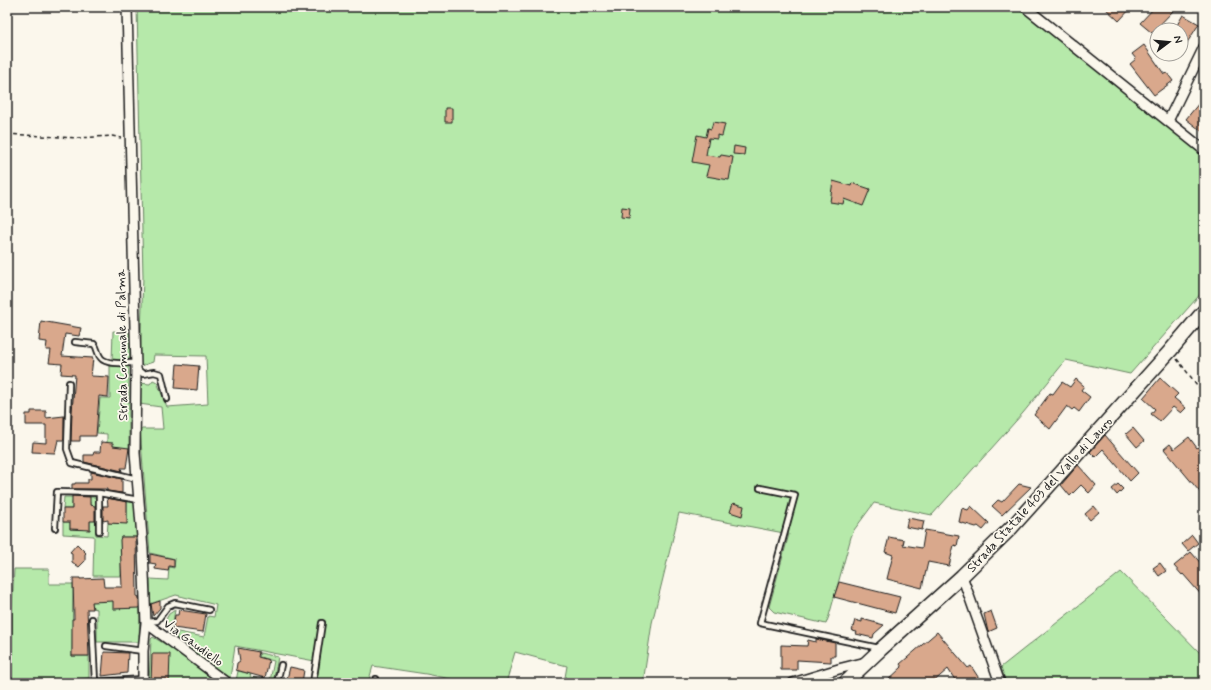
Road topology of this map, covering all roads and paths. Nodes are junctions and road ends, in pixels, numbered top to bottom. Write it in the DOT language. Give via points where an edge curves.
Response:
graph roads {
  1 [pos="127,7"];
  2 [pos="1025,7"];
  3 [pos="1204,47"];
  4 [pos="1168,121"];
  5 [pos="7,134"];
  6 [pos="130,140"];
  7 [pos="1204,150"];
  8 [pos="1204,311"];
  9 [pos="75,342"];
  10 [pos="1170,351"];
  11 [pos="136,366"];
  12 [pos="69,383"];
  13 [pos="1204,394"];
  14 [pos="167,399"];
  15 [pos="137,479"];
  16 [pos="760,488"];
  17 [pos="99,494"];
  18 [pos="139,500"];
  19 [pos="55,528"];
  20 [pos="99,530"];
  21 [pos="962,576"];
  22 [pos="209,610"];
  23 [pos="92,619"];
  24 [pos="146,623"];
  25 [pos="322,623"];
  26 [pos="106,646"];
  27 [pos="881,649"];
  28 [pos="143,651"];
  29 [pos="866,662"];
  30 [pos="281,665"];
  31 [pos="254,678"];
  32 [pos="143,681"];
  33 [pos="95,682"];
  34 [pos="848,682"];
  35 [pos="82,683"];
  36 [pos="227,683"];
  37 [pos="252,683"];
  38 [pos="277,683"];
  39 [pos="313,683"];
  40 [pos="793,683"];
  41 [pos="1000,683"];
  1 -- 6 [label="street, Strada Comunale di Palma"];
  2 -- 4 [label="street"];
  3 -- 4 [label="street"];
  4 -- 7 [label="street"];
  5 -- 6 [label="path" via="77,138 112,136"];
  6 -- 11 [label="street, Strada Comunale di Palma"];
  8 -- 10 [label="main road, Strada Statale 403 del Vallo di Lauro"];
  9 -- 11 [label="lane" via="94,344 105,362"];
  10 -- 13 [label="path"];
  10 -- 21 [label="main road, Strada Statale 403 del Vallo di Lauro" via="1012,527"];
  11 -- 14 [label="lane" via="143,374 161,374"];
  11 -- 15 [label="street, Strada Comunale di Palma"];
  12 -- 15 [label="lane" via="67,449 72,463"];
  15 -- 18 [label="street, Strada Comunale di Palma"];
  16 -- 27 [label="lane" via="795,495 760,623"];
  17 -- 18 [label="lane"];
  17 -- 19 [label="lane" via="56,492"];
  17 -- 20 [label="lane"];
  18 -- 24 [label="street, Strada Comunale di Palma"];
  21 -- 27 [label="main road, Strada Statale 403 del Vallo di Lauro"];
  21 -- 41 [label="street"];
  22 -- 24 [label="lane" via="175,604 168,606 158,621"];
  23 -- 33 [label="lane"];
  24 -- 28 [label="street, Strada Comunale di Palma"];
  24 -- 36 [label="street, Via Gaudiello"];
  25 -- 39 [label="lane"];
  26 -- 28 [label="lane"];
  27 -- 29 [label="main road, Strada Statale 403 del Vallo di Lauro"];
  28 -- 32 [label="street, Strada Comunale di Palma"];
  29 -- 34 [label="main road, Strada Statale 403 del Vallo di Lauro"];
  29 -- 40 [label="street"];
  30 -- 38 [label="lane"];
  31 -- 37 [label="path"];
  32 -- 33 [label="lane"];
  33 -- 35 [label="lane"];
}
